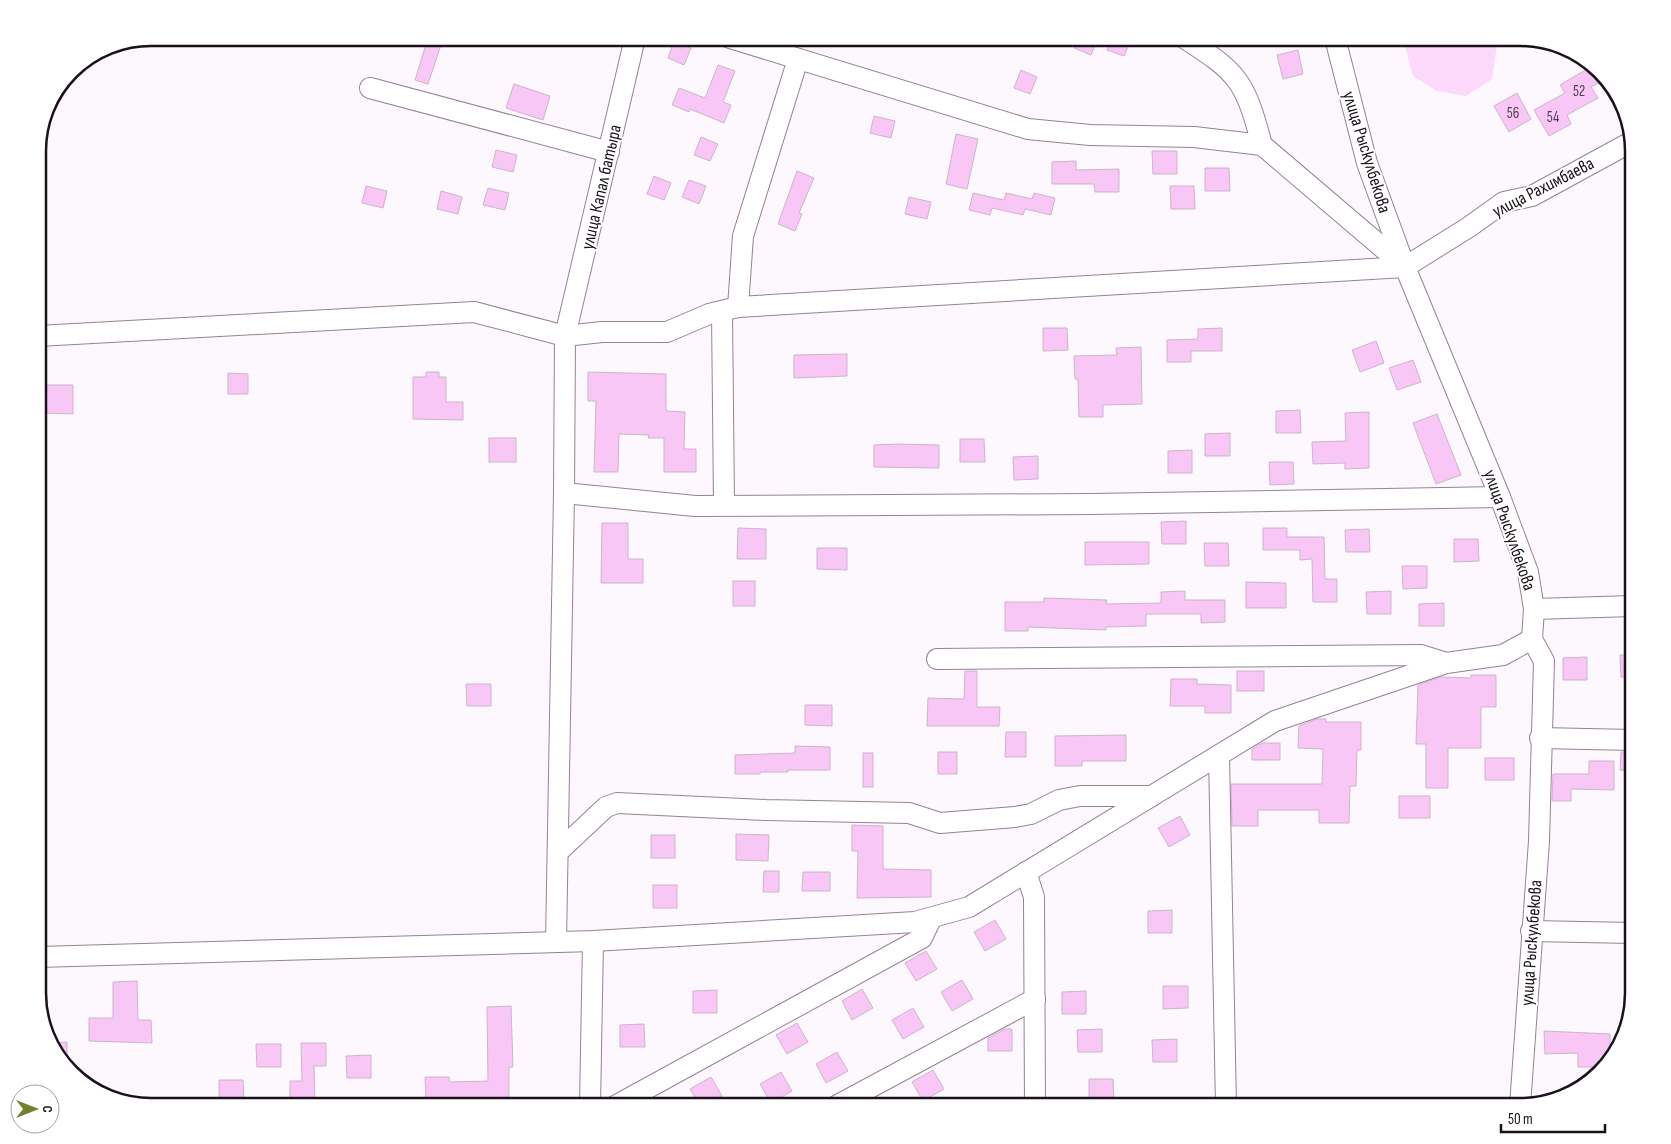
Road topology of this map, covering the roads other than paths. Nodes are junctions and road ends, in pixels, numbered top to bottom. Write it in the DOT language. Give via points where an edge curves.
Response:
graph roads {
  1 [pos="633,46"];
  2 [pos="756,46"];
  3 [pos="1196,46"];
  4 [pos="1336,46"];
  5 [pos="798,59"];
  6 [pos="370,88"];
  7 [pos="1262,145"];
  8 [pos="1625,146"];
  9 [pos="610,152"];
  10 [pos="1405,267"];
  11 [pos="730,310"];
  12 [pos="46,336"];
  13 [pos="565,336"];
  14 [pos="564,493"];
  15 [pos="1500,497"];
  16 [pos="724,506"];
  17 [pos="1625,606"];
  18 [pos="1534,609"];
  19 [pos="1532,638"];
  20 [pos="937,659"];
  21 [pos="1446,663"];
  22 [pos="1540,738"];
  23 [pos="1625,740"];
  24 [pos="1219,756"];
  25 [pos="1152,796"];
  26 [pos="559,851"];
  27 [pos="1026,872"];
  28 [pos="931,919"];
  29 [pos="1531,931"];
  30 [pos="1625,933"];
  31 [pos="593,941"];
  32 [pos="556,942"];
  33 [pos="46,957"];
  34 [pos="1035,999"];
  35 [pos="590,1098"];
  36 [pos="631,1098"];
  37 [pos="851,1098"];
  38 [pos="1035,1098"];
  39 [pos="1226,1098"];
  40 [pos="1521,1098"];
  1 -- 9 [label="street, улица Капал батыра"];
  2 -- 5 [label="street"];
  3 -- 7 [label="street" via="1236,77 1252,110"];
  4 -- 10 [label="street, улица Рыскулбекова" via="1367,163"];
  5 -- 7 [label="street" via="1028,129 1090,135 1194,137"];
  5 -- 11 [label="street" via="743,236"];
  6 -- 9 [label="street"];
  7 -- 10 [label="street"];
  8 -- 10 [label="street, улица Рахимбаева" via="1532,196 1504,202"];
  9 -- 13 [label="street, улица Капал батыра"];
  10 -- 11 [label="street"];
  10 -- 15 [label="street, улица Рыскулбекова"];
  11 -- 13 [label="street" via="709,314 667,332 602,332"];
  11 -- 16 [label="street"];
  12 -- 13 [label="street" via="474,312"];
  13 -- 14 [label="street, улица Капал батыра"];
  14 -- 16 [label="street"];
  14 -- 26 [label="street, улица Капал батыра"];
  15 -- 16 [label="street"];
  15 -- 18 [label="street, улица Рыскулбекова" via="1528,572"];
  17 -- 18 [label="street"];
  18 -- 19 [label="street, улица Рыскулбекова"];
  19 -- 21 [label="street" via="1503,655"];
  19 -- 22 [label="street, улица Рыскулбекова" via="1544,661"];
  20 -- 21 [label="street" via="1422,655"];
  21 -- 24 [label="street" via="1275,720"];
  22 -- 23 [label="street"];
  22 -- 29 [label="street, улица Рыскулбекова" via="1539,841"];
  24 -- 25 [label="street"];
  24 -- 39 [label="street"];
  25 -- 26 [label="street" via="1080,796 1059,800 1032,814 940,823 909,813 617,803 606,807"];
  25 -- 27 [label="street"];
  26 -- 32 [label="street, улица Капал батыра"];
  27 -- 28 [label="street" via="968,907"];
  27 -- 34 [label="street" via="1034,897"];
  28 -- 31 [label="street"];
  28 -- 36 [label="street" via="922,938"];
  29 -- 30 [label="street"];
  29 -- 40 [label="street, улица Рыскулбекова"];
  31 -- 32 [label="street"];
  31 -- 35 [label="street"];
  32 -- 33 [label="street"];
  34 -- 37 [label="street"];
  34 -- 38 [label="street"];
}
